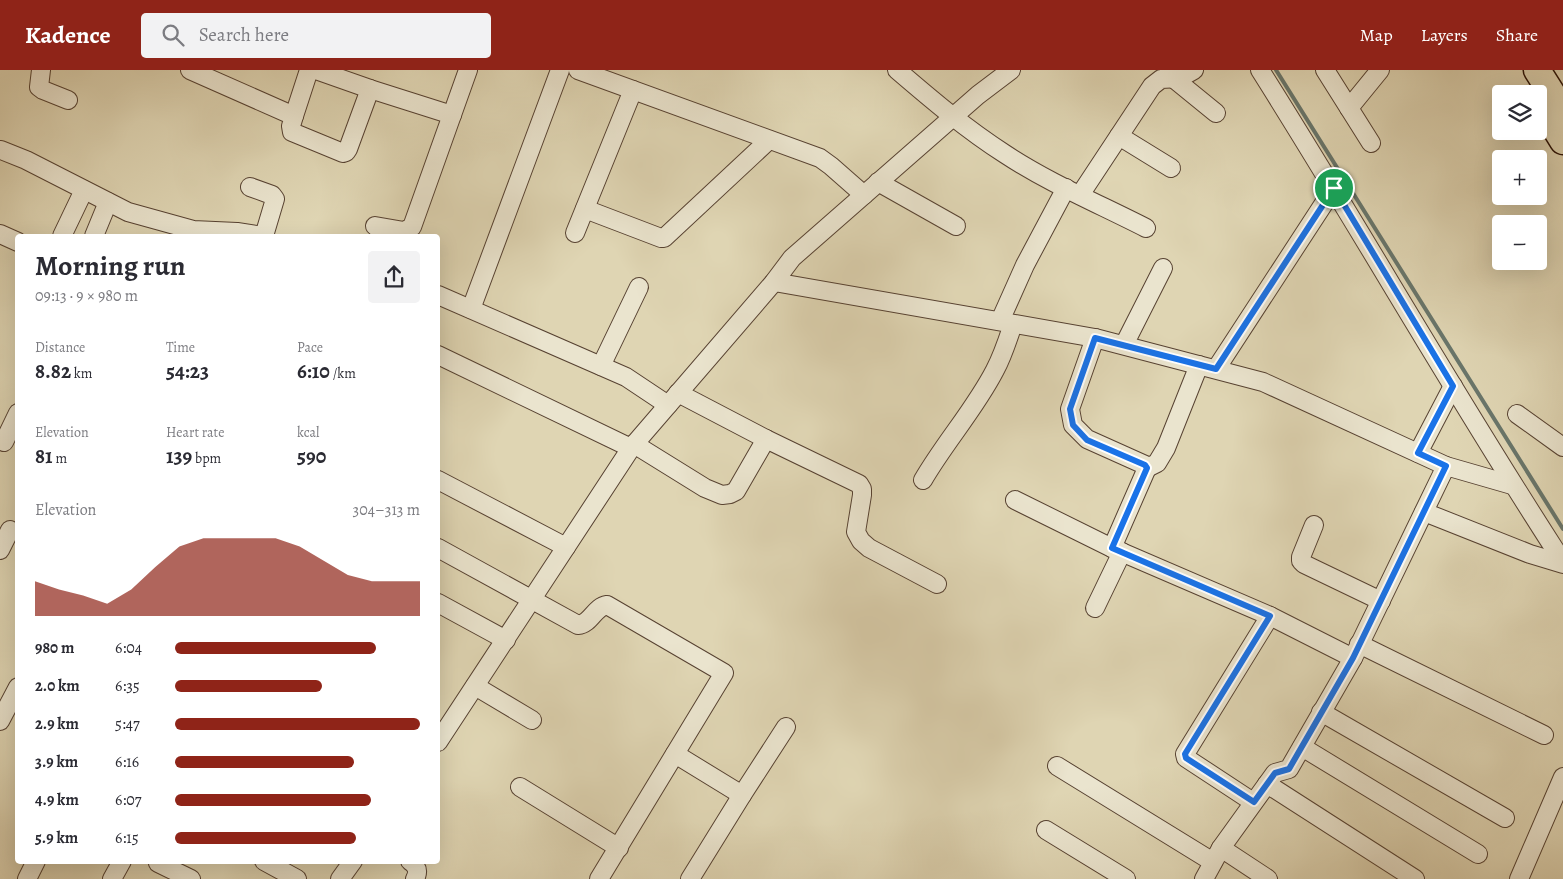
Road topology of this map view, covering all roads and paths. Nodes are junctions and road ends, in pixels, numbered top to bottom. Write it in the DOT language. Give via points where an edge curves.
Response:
graph roads {
  1 [pos="41,70"];
  2 [pos="190,70"];
  3 [pos="309,70"];
  4 [pos="316,70"];
  5 [pos="468,70"];
  6 [pos="560,70"];
  7 [pos="578,70"];
  8 [pos="897,70"];
  9 [pos="1011,70"];
  10 [pos="1194,70"];
  11 [pos="1260,70"];
  12 [pos="1325,70"];
  13 [pos="1380,70"];
  14 [pos="1518,70"];
  15 [pos="1537,70"];
  16 [pos="215,75"];
  17 [pos="1173,78"];
  18 [pos="1527,85"];
  19 [pos="370,90"];
  20 [pos="632,90"];
  21 [pos="68,100"];
  22 [pos="1349,108"];
  23 [pos="1563,111"];
  24 [pos="1216,113"];
  25 [pos="452,115"];
  26 [pos="1547,115"];
  27 [pos="294,116"];
  28 [pos="952,118"];
  29 [pos="1119,136"];
  30 [pos="769,140"];
  31 [pos="1563,141"];
  32 [pos="1371,143"];
  33 [pos="0,150"];
  34 [pos="0,163"];
  35 [pos="1171,168"];
  36 [pos="878,182"];
  37 [pos="250,187"];
  38 [pos="1334,188"];
  39 [pos="84,190"];
  40 [pos="1073,191"];
  41 [pos="864,195"];
  42 [pos="108,202"];
  43 [pos="585,209"];
  44 [pos="375,226"];
  45 [pos="956,226"];
  46 [pos="1146,228"];
  47 [pos="575,233"];
  48 [pos="0,234"];
  49 [pos="63,234"];
  50 [pos="95,234"];
  51 [pos="250,234"];
  52 [pos="265,234"];
  53 [pos="15,241"];
  54 [pos="1163,268"];
  55 [pos="774,282"];
  56 [pos="639,287"];
  57 [pos="440,296"];
  58 [pos="471,309"];
  59 [pos="1007,323"];
  60 [pos="1095,338"];
  61 [pos="1124,345"];
  62 [pos="440,356"];
  63 [pos="601,366"];
  64 [pos="1208,367"];
  65 [pos="1453,386"];
  66 [pos="673,399"];
  67 [pos="1517,414"];
  68 [pos="15,421"];
  69 [pos="766,440"];
  70 [pos="7,444"];
  71 [pos="633,446"];
  72 [pos="1563,447"];
  73 [pos="1418,453"];
  74 [pos="1446,466"];
  75 [pos="1147,468"];
  76 [pos="923,480"];
  77 [pos="440,481"];
  78 [pos="1512,485"];
  79 [pos="1016,500"];
  80 [pos="1424,512"];
  81 [pos="1314,525"];
  82 [pos="9,529"];
  83 [pos="566,547"];
  84 [pos="440,549"];
  85 [pos="0,550"];
  86 [pos="1117,550"];
  87 [pos="1563,563"];
  88 [pos="937,584"];
  89 [pos="532,599"];
  90 [pos="1380,601"];
  91 [pos="440,604"];
  92 [pos="1096,608"];
  93 [pos="1270,616"];
  94 [pos="506,640"];
  95 [pos="1356,651"];
  96 [pos="476,686"];
  97 [pos="15,693"];
  98 [pos="1321,712"];
  99 [pos="532,720"];
  100 [pos="0,721"];
  101 [pos="786,727"];
  102 [pos="1544,735"];
  103 [pos="440,739"];
  104 [pos="1302,747"];
  105 [pos="675,754"];
  106 [pos="1057,766"];
  107 [pos="1267,784"];
  108 [pos="1562,784"];
  109 [pos="520,788"];
  110 [pos="742,795"];
  111 [pos="1254,802"];
  112 [pos="1505,818"];
  113 [pos="1046,830"];
  114 [pos="619,848"];
  115 [pos="1478,854"];
  116 [pos="1217,855"];
  117 [pos="34,864"];
  118 [pos="120,864"];
  119 [pos="160,864"];
  120 [pos="270,864"];
  121 [pos="351,864"];
  122 [pos="414,864"];
  123 [pos="27,879"];
  124 [pos="112,879"];
  125 [pos="191,879"];
  126 [pos="297,879"];
  127 [pos="340,879"];
  128 [pos="416,879"];
  129 [pos="599,879"];
  130 [pos="690,879"];
  131 [pos="1126,879"];
  132 [pos="1204,879"];
  133 [pos="1268,879"];
  134 [pos="1415,879"];
  135 [pos="1518,879"];
  1 -- 21 [label="street" via="39,87"];
  2 -- 16 [label="street"];
  3 -- 27 [label="street"];
  4 -- 19 [label="street"];
  5 -- 25 [label="street"];
  6 -- 58 [label="street"];
  7 -- 20 [label="street"];
  8 -- 28 [label="street"];
  9 -- 28 [label="street"];
  10 -- 17 [label="street"];
  11 -- 38 [label="street"];
  12 -- 22 [label="street"];
  13 -- 22 [label="street"];
  14 -- 18 [label="highway"];
  15 -- 23 [label="highway"];
  16 -- 27 [label="street"];
  17 -- 24 [label="street"];
  17 -- 29 [label="street" via="1161,79 1152,86"];
  19 -- 25 [label="street"];
  19 -- 27 [label="street" via="346,152 292,132 290,126"];
  20 -- 30 [label="street"];
  20 -- 43 [label="street"];
  22 -- 32 [label="street"];
  25 -- 44 [label="street" via="412,227 404,230"];
  26 -- 31 [label="highway"];
  28 -- 36 [label="street"];
  28 -- 40 [label="street" via="1006,155"];
  29 -- 35 [label="street"];
  29 -- 40 [label="street"];
  30 -- 41 [label="street" via="820,158"];
  30 -- 43 [label="street" via="664,238"];
  33 -- 34 [label="street"];
  33 -- 39 [label="street"];
  36 -- 41 [label="street"];
  36 -- 45 [label="street"];
  37 -- 52 [label="street" via="275,199"];
  38 -- 64 [label="street"];
  38 -- 65 [label="street"];
  39 -- 42 [label="street"];
  39 -- 49 [label="street"];
  40 -- 46 [label="street"];
  40 -- 59 [label="street" via="1025,265"];
  41 -- 55 [label="street" via="792,258"];
  42 -- 50 [label="street"];
  42 -- 51 [label="street" via="128,212 188,229"];
  43 -- 47 [label="street"];
  48 -- 53 [label="street"];
  54 -- 61 [label="street"];
  55 -- 59 [label="street"];
  55 -- 66 [label="street"];
  56 -- 63 [label="street"];
  57 -- 58 [label="street"];
  58 -- 63 [label="street"];
  59 -- 60 [label="street"];
  59 -- 76 [label="street" via="1004,351 995,371"];
  60 -- 61 [label="street"];
  60 -- 75 [label="street" via="1070,409 1073,425 1087,440"];
  61 -- 64 [label="street"];
  62 -- 71 [label="street"];
  63 -- 66 [label="street"];
  64 -- 73 [label="street" via="1263,382"];
  64 -- 75 [label="street" via="1157,463"];
  65 -- 73 [label="street"];
  65 -- 78 [label="street"];
  66 -- 69 [label="street"];
  66 -- 71 [label="street"];
  67 -- 72 [label="street"];
  68 -- 70 [label="street"];
  69 -- 71 [label="street" via="736,491 722,495"];
  69 -- 88 [label="street" via="860,484 862,495 856,532 860,541"];
  71 -- 83 [label="street"];
  73 -- 74 [label="street"];
  74 -- 78 [label="street"];
  74 -- 80 [label="street"];
  75 -- 86 [label="street"];
  77 -- 83 [label="street"];
  78 -- 87 [label="street"];
  79 -- 86 [label="street"];
  80 -- 87 [label="street" via="1530,554"];
  80 -- 90 [label="street"];
  81 -- 90 [label="street" via="1301,557 1304,564"];
  82 -- 85 [label="street"];
  83 -- 89 [label="street"];
  84 -- 89 [label="street"];
  86 -- 92 [label="street"];
  86 -- 93 [label="street"];
  89 -- 94 [label="street"];
  89 -- 105 [label="street" via="578,625 586,623 607,605 724,673"];
  90 -- 95 [label="street"];
  91 -- 94 [label="street"];
  93 -- 95 [label="street"];
  93 -- 111 [label="street" via="1185,754 1186,758"];
  94 -- 96 [label="street"];
  95 -- 98 [label="street"];
  95 -- 102 [label="street"];
  96 -- 99 [label="street"];
  96 -- 103 [label="street"];
  97 -- 100 [label="street"];
  98 -- 104 [label="street"];
  98 -- 112 [label="street"];
  101 -- 110 [label="street"];
  104 -- 107 [label="street" via="1289,769 1275,773"];
  104 -- 115 [label="street"];
  105 -- 110 [label="street"];
  105 -- 114 [label="street"];
  106 -- 116 [label="street"];
  107 -- 111 [label="street"];
  107 -- 134 [label="street"];
  108 -- 135 [label="street"];
  109 -- 114 [label="street"];
  110 -- 130 [label="street"];
  111 -- 116 [label="street"];
  113 -- 131 [label="street"];
  114 -- 129 [label="street"];
  116 -- 132 [label="street"];
  116 -- 133 [label="street"];
  117 -- 123 [label="street"];
  118 -- 124 [label="street"];
  119 -- 125 [label="street"];
  120 -- 126 [label="street"];
  121 -- 127 [label="street"];
  122 -- 128 [label="street"];
}
